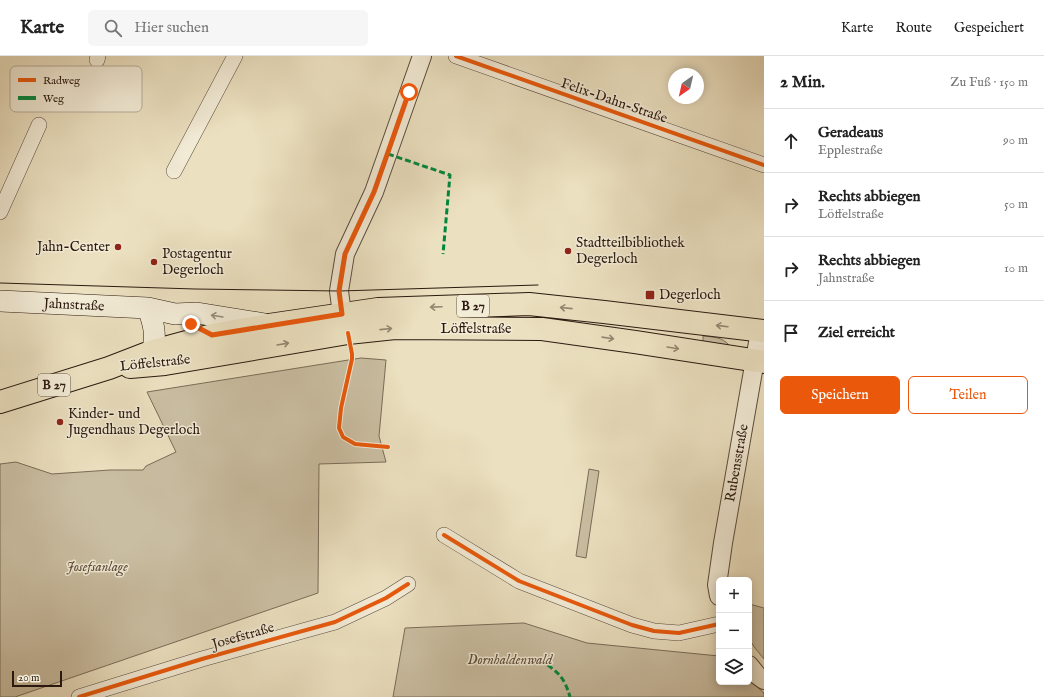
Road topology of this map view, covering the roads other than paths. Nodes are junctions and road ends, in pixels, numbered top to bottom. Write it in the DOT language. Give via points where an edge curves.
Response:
graph roads {
  1 [pos="235,56"];
  2 [pos="422,56"];
  3 [pos="456,56"];
  4 [pos="39,125"];
  5 [pos="764,166"];
  6 [pos="174,171"];
  7 [pos="0,212"];
  8 [pos="0,301"];
  9 [pos="148,308"];
  10 [pos="175,314"];
  11 [pos="345,324"];
  12 [pos="269,325"];
  13 [pos="762,331"];
  14 [pos="212,335"];
  15 [pos="244,350"];
  16 [pos="153,351"];
  17 [pos="760,362"];
  18 [pos="109,368"];
  19 [pos="0,402"];
  20 [pos="444,534"];
  21 [pos="718,577"];
  22 [pos="408,584"];
  23 [pos="716,625"];
  24 [pos="752,669"];
  25 [pos="764,680"];
  26 [pos="78,697"];
  1 -- 6 [label="street"];
  2 -- 11 [label="street" via="374,192 345,254 339,291"];
  3 -- 5 [label="street, Felix-Dahn-Straße"];
  4 -- 7 [label="street"];
  8 -- 9 [label="main road, Jahnstraße"];
  9 -- 10 [label="main road, Jahnstraße"];
  9 -- 16 [label="main road" via="155,326"];
  12 -- 10 [label="main road, Jahnstraße, one-way" via="197,313"];
  10 -- 14 [label="main road, Jahnstraße"];
  11 -- 12 [label="main road, Löffelstraße / B 27"];
  13 -- 11 [label="main road, Löffelstraße / B 27, one-way" via="528,304 378,309"];
  15 -- 11 [label="main road, Löffelstraße / B 27, one-way"];
  11 -- 17 [label="main road, Löffelstraße / B 27, one-way" via="395,328 542,329"];
  12 -- 14 [label="main road, Löffelstraße / B 27"];
  13 -- 17 [label="street, Rubensstraße"];
  14 -- 15 [label="main road, Jahnstraße"];
  14 -- 16 [label="main road, Löffelstraße / B 27"];
  15 -- 18 [label="main road, Löffelstraße / B 27" via="165,364"];
  16 -- 18 [label="main road, Löffelstraße / B 27"];
  17 -- 21 [label="street, Rubensstraße"];
  18 -- 19 [label="main road, B 27"];
  20 -- 23 [label="street" via="519,581 632,625 654,631 679,633"];
  22 -- 26 [label="street, Josefstraße" via="386,598 335,622"];
  24 -- 25 [label="street"];
}
